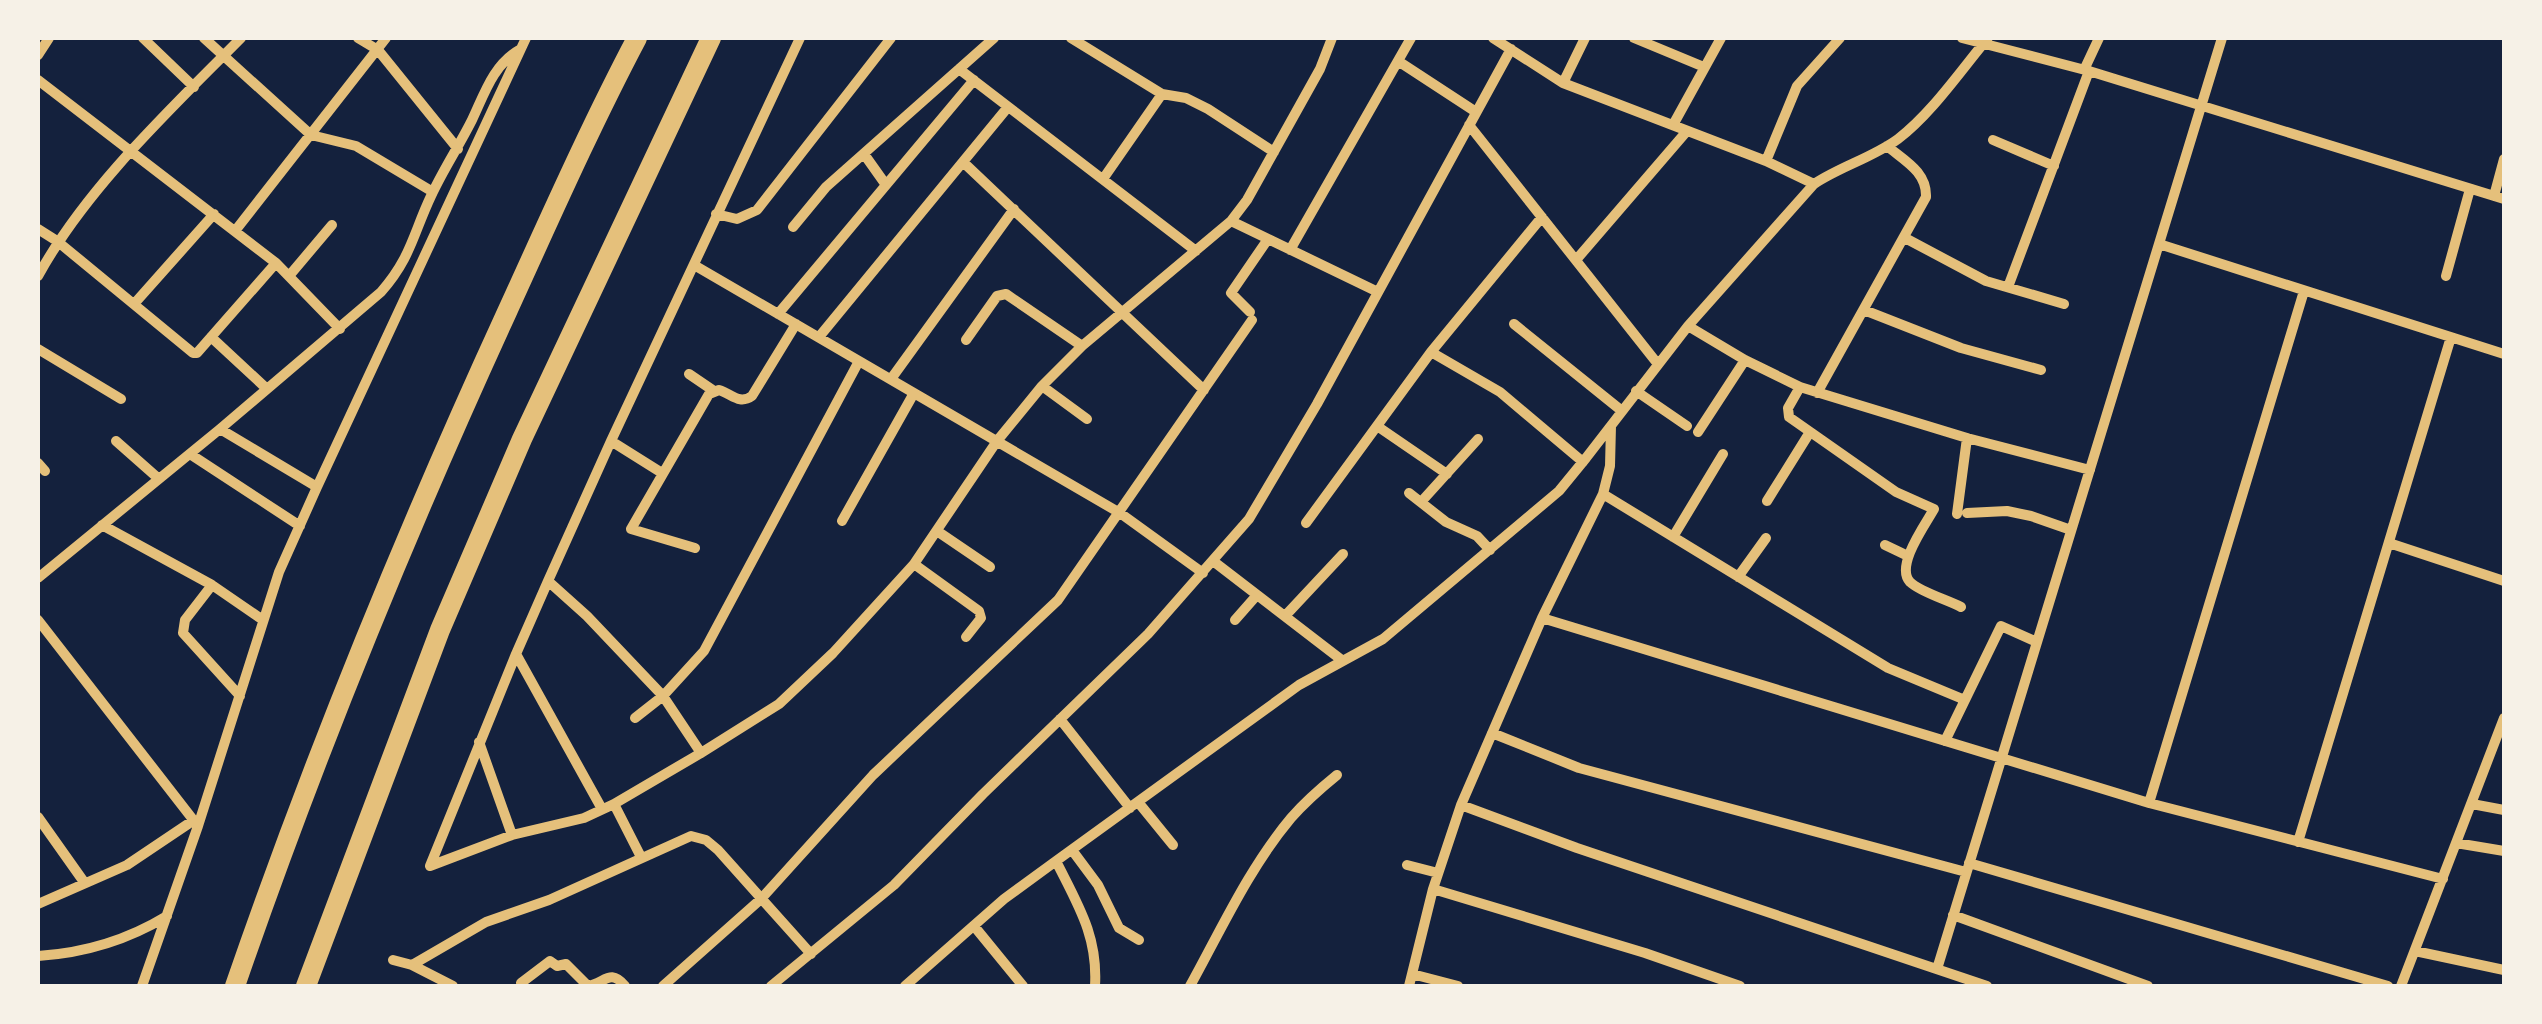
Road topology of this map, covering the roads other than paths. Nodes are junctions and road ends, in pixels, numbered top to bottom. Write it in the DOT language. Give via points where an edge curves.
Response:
graph roads {
  1 [pos="49,38"];
  2 [pos="143,38"];
  3 [pos="204,38"];
  4 [pos="240,38"];
  5 [pos="358,38"];
  6 [pos="386,38"];
  7 [pos="526,38"];
  8 [pos="637,38"];
  9 [pos="710,38"];
  10 [pos="800,38"];
  11 [pos="890,38"];
  12 [pos="994,38"];
  13 [pos="1071,38"];
  14 [pos="1332,38"];
  15 [pos="1411,38"];
  16 [pos="1493,38"];
  17 [pos="1585,38"];
  18 [pos="1634,38"];
  19 [pos="1720,38"];
  20 [pos="1840,38"];
  21 [pos="1962,38"];
  22 [pos="2100,38"];
  23 [pos="2222,38"];
  24 [pos="1986,40"];
  25 [pos="1511,49"];
  26 [pos="378,50"];
  27 [pos="519,50"];
  28 [pos="38,55"];
  29 [pos="224,55"];
  30 [pos="1398,61"];
  31 [pos="1704,68"];
  32 [pos="959,69"];
  33 [pos="2086,70"];
  34 [pos="38,80"];
  35 [pos="974,80"];
  36 [pos="1564,83"];
  37 [pos="194,86"];
  38 [pos="1162,94"];
  39 [pos="2202,106"];
  40 [pos="1008,107"];
  41 [pos="1476,112"];
  42 [pos="1469,125"];
  43 [pos="1673,125"];
  44 [pos="1687,131"];
  45 [pos="310,135"];
  46 [pos="1994,140"];
  47 [pos="1887,146"];
  48 [pos="458,149"];
  49 [pos="132,152"];
  50 [pos="1274,152"];
  51 [pos="864,154"];
  52 [pos="2504,160"];
  53 [pos="1766,161"];
  54 [pos="963,162"];
  55 [pos="2054,166"];
  56 [pos="1103,179"];
  57 [pos="1814,184"];
  58 [pos="886,185"];
  59 [pos="2470,189"];
  60 [pos="433,192"];
  61 [pos="2499,198"];
  62 [pos="1014,209"];
  63 [pos="214,214"];
  64 [pos="716,214"];
  65 [pos="1542,217"];
  66 [pos="1232,221"];
  67 [pos="332,225"];
  68 [pos="793,226"];
  69 [pos="38,229"];
  70 [pos="235,230"];
  71 [pos="1905,238"];
  72 [pos="1268,239"];
  73 [pos="56,241"];
  74 [pos="2159,244"];
  75 [pos="1290,250"];
  76 [pos="1196,252"];
  77 [pos="1576,260"];
  78 [pos="276,263"];
  79 [pos="694,265"];
  80 [pos="38,276"];
  81 [pos="288,276"];
  82 [pos="2446,276"];
  83 [pos="2008,287"];
  84 [pos="2304,290"];
  85 [pos="1378,292"];
  86 [pos="134,304"];
  87 [pos="2064,304"];
  88 [pos="1864,310"];
  89 [pos="1123,313"];
  90 [pos="778,314"];
  91 [pos="796,324"];
  92 [pos="1514,324"];
  93 [pos="1688,326"];
  94 [pos="340,329"];
  95 [pos="211,337"];
  96 [pos="818,337"];
  97 [pos="2451,337"];
  98 [pos="966,340"];
  99 [pos="1082,346"];
  100 [pos="38,349"];
  101 [pos="1431,352"];
  102 [pos="2504,354"];
  103 [pos="859,360"];
  104 [pos="1746,360"];
  105 [pos="1657,363"];
  106 [pos="2042,370"];
  107 [pos="689,374"];
  108 [pos="891,379"];
  109 [pos="1042,386"];
  110 [pos="1800,387"];
  111 [pos="267,389"];
  112 [pos="1204,390"];
  113 [pos="714,391"];
  114 [pos="1636,391"];
  115 [pos="1817,392"];
  116 [pos="914,393"];
  117 [pos="121,399"];
  118 [pos="1622,411"];
  119 [pos="1088,419"];
  120 [pos="1612,425"];
  121 [pos="1377,426"];
  122 [pos="220,429"];
  123 [pos="1810,432"];
  124 [pos="1967,438"];
  125 [pos="1478,439"];
  126 [pos="610,441"];
  127 [pos="997,441"];
  128 [pos="116,442"];
  129 [pos="190,454"];
  130 [pos="1724,454"];
  131 [pos="1583,462"];
  132 [pos="2090,470"];
  133 [pos="662,473"];
  134 [pos="1446,474"];
  135 [pos="159,479"];
  136 [pos="317,487"];
  137 [pos="1410,494"];
  138 [pos="1603,494"];
  139 [pos="1421,502"];
  140 [pos="1767,502"];
  141 [pos="1120,513"];
  142 [pos="842,522"];
  143 [pos="1306,523"];
  144 [pos="102,524"];
  145 [pos="300,526"];
  146 [pos="2072,530"];
  147 [pos="937,532"];
  148 [pos="1674,537"];
  149 [pos="1766,538"];
  150 [pos="2389,543"];
  151 [pos="1885,545"];
  152 [pos="695,548"];
  153 [pos="1490,550"];
  154 [pos="1344,554"];
  155 [pos="1908,556"];
  156 [pos="1213,562"];
  157 [pos="914,564"];
  158 [pos="990,567"];
  159 [pos="1203,573"];
  160 [pos="1738,577"];
  161 [pos="38,578"];
  162 [pos="548,581"];
  163 [pos="2504,581"];
  164 [pos="212,586"];
  165 [pos="1258,595"];
  166 [pos="1961,607"];
  167 [pos="1284,616"];
  168 [pos="1542,618"];
  169 [pos="38,620"];
  170 [pos="263,620"];
  171 [pos="1235,620"];
  172 [pos="966,638"];
  173 [pos="2037,642"];
  174 [pos="516,654"];
  175 [pos="1343,661"];
  176 [pos="240,696"];
  177 [pos="664,696"];
  178 [pos="1965,700"];
  179 [pos="635,718"];
  180 [pos="2504,718"];
  181 [pos="1060,719"];
  182 [pos="2502,732"];
  183 [pos="1492,733"];
  184 [pos="1946,741"];
  185 [pos="479,742"];
  186 [pos="701,753"];
  187 [pos="2001,758"];
  188 [pos="1337,775"];
  189 [pos="2149,803"];
  190 [pos="614,804"];
  191 [pos="2472,804"];
  192 [pos="1134,805"];
  193 [pos="1461,805"];
  194 [pos="602,809"];
  195 [pos="2504,810"];
  196 [pos="38,817"];
  197 [pos="196,823"];
  198 [pos="512,835"];
  199 [pos="2298,842"];
  200 [pos="2456,844"];
  201 [pos="1173,845"];
  202 [pos="1072,850"];
  203 [pos="2504,852"];
  204 [pos="641,857"];
  205 [pos="1056,861"];
  206 [pos="1407,865"];
  207 [pos="1968,867"];
  208 [pos="1438,874"];
  209 [pos="2443,879"];
  210 [pos="84,882"];
  211 [pos="1433,890"];
  212 [pos="761,899"];
  213 [pos="38,904"];
  214 [pos="167,916"];
  215 [pos="1953,916"];
  216 [pos="974,926"];
  217 [pos="1139,940"];
  218 [pos="2415,951"];
  219 [pos="811,954"];
  220 [pos="38,956"];
  221 [pos="393,960"];
  222 [pos="412,966"];
  223 [pos="1937,969"];
  224 [pos="2504,970"];
  225 [pos="1410,980"];
  226 [pos="520,983"];
  227 [pos="142,986"];
  228 [pos="236,986"];
  229 [pos="306,986"];
  230 [pos="453,986"];
  231 [pos="625,986"];
  232 [pos="664,986"];
  233 [pos="772,986"];
  234 [pos="905,986"];
  235 [pos="1024,986"];
  236 [pos="1095,986"];
  237 [pos="1193,986"];
  238 [pos="1458,986"];
  239 [pos="1740,986"];
  240 [pos="1987,986"];
  241 [pos="2148,986"];
  242 [pos="2388,986"];
  243 [pos="2401,986"];
  1 -- 28 [label="street"];
  2 -- 37 [label="street"];
  3 -- 29 [label="street"];
  4 -- 29 [label="street"];
  5 -- 26 [label="street"];
  6 -- 26 [label="street"];
  7 -- 27 [label="street"];
  8 -- 228 [label="highway" via="394,569"];
  9 -- 229 [label="highway" via="440,630"];
  10 -- 64 [label="street"];
  11 -- 64 [label="street" via="757,210 737,219"];
  12 -- 32 [label="street"];
  13 -- 38 [label="street"];
  14 -- 50 [label="street"];
  15 -- 30 [label="street"];
  16 -- 25 [label="street"];
  17 -- 36 [label="street"];
  18 -- 31 [label="street"];
  19 -- 31 [label="street"];
  20 -- 53 [label="street" via="1805,74"];
  21 -- 24 [label="street"];
  22 -- 33 [label="street"];
  23 -- 39 [label="street"];
  24 -- 33 [label="street"];
  24 -- 47 [label="street" via="1920,120"];
  25 -- 36 [label="street"];
  25 -- 41 [label="street"];
  26 -- 45 [label="street"];
  26 -- 48 [label="street"];
  27 -- 48 [label="street" via="499,67"];
  27 -- 136 [label="street"];
  29 -- 37 [label="street"];
  29 -- 45 [label="street"];
  30 -- 41 [label="street"];
  30 -- 75 [label="street"];
  31 -- 43 [label="street"];
  32 -- 35 [label="street"];
  32 -- 51 [label="street"];
  33 -- 39 [label="street"];
  33 -- 55 [label="street"];
  34 -- 49 [label="street"];
  35 -- 40 [label="street"];
  35 -- 58 [label="street"];
  36 -- 43 [label="street"];
  37 -- 49 [label="street"];
  38 -- 50 [label="street" via="1208,109"];
  38 -- 56 [label="street"];
  39 -- 59 [label="street"];
  39 -- 74 [label="street"];
  40 -- 54 [label="street"];
  40 -- 56 [label="street"];
  41 -- 42 [label="street"];
  42 -- 65 [label="street"];
  42 -- 85 [label="street"];
  43 -- 44 [label="street"];
  44 -- 53 [label="street"];
  44 -- 77 [label="street"];
  45 -- 60 [label="street" via="356,146"];
  45 -- 70 [label="street"];
  46 -- 55 [label="street"];
  47 -- 57 [label="street"];
  47 -- 71 [label="street" via="1927,187"];
  48 -- 60 [label="street"];
  49 -- 63 [label="street"];
  49 -- 73 [label="street"];
  50 -- 66 [label="street"];
  51 -- 58 [label="street"];
  51 -- 68 [label="street"];
  52 -- 61 [label="street"];
  53 -- 57 [label="street"];
  54 -- 62 [label="street"];
  54 -- 96 [label="street"];
  55 -- 83 [label="street"];
  56 -- 76 [label="street"];
  57 -- 93 [label="street"];
  58 -- 90 [label="street"];
  59 -- 61 [label="street"];
  59 -- 82 [label="street"];
  60 -- 94 [label="street" via="396,276"];
  62 -- 89 [label="street"];
  62 -- 108 [label="street"];
  63 -- 70 [label="street"];
  63 -- 86 [label="street"];
  64 -- 79 [label="street"];
  65 -- 77 [label="street"];
  65 -- 101 [label="street"];
  66 -- 72 [label="street"];
  66 -- 76 [label="street"];
  67 -- 81 [label="street"];
  69 -- 73 [label="street"];
  70 -- 78 [label="street"];
  71 -- 83 [label="street"];
  71 -- 88 [label="street"];
  72 -- 75 [label="street"];
  72 -- 112 [label="street" via="1231,292 1251,316"];
  73 -- 80 [label="street"];
  73 -- 86 [label="street"];
  74 -- 84 [label="street"];
  74 -- 132 [label="street"];
  75 -- 85 [label="street"];
  76 -- 89 [label="street"];
  77 -- 105 [label="street"];
  78 -- 81 [label="street"];
  78 -- 95 [label="street"];
  79 -- 90 [label="street"];
  79 -- 126 [label="street"];
  81 -- 94 [label="street"];
  83 -- 87 [label="street"];
  84 -- 97 [label="street"];
  84 -- 189 [label="street"];
  85 -- 156 [label="street" via="1249,519"];
  86 -- 95 [label="street" via="192,353"];
  88 -- 106 [label="street"];
  88 -- 115 [label="street"];
  89 -- 99 [label="street"];
  89 -- 112 [label="street"];
  90 -- 91 [label="street"];
  91 -- 96 [label="street"];
  91 -- 113 [label="street" via="752,396 740,400"];
  92 -- 118 [label="street"];
  93 -- 104 [label="street"];
  93 -- 105 [label="street"];
  94 -- 111 [label="street"];
  95 -- 111 [label="street"];
  96 -- 103 [label="street"];
  97 -- 102 [label="street"];
  97 -- 150 [label="street"];
  98 -- 99 [label="street" via="997,296 1006,294"];
  99 -- 109 [label="street"];
  100 -- 117 [label="street"];
  101 -- 121 [label="street"];
  101 -- 131 [label="street" via="1500,392"];
  103 -- 108 [label="street"];
  103 -- 177 [label="street" via="704,651"];
  104 -- 110 [label="street"];
  104 -- 114 [label="street" via="1693,429"];
  105 -- 114 [label="street"];
  107 -- 113 [label="street"];
  108 -- 116 [label="street"];
  109 -- 119 [label="street"];
  109 -- 127 [label="street"];
  110 -- 115 [label="street"];
  110 -- 123 [label="street" via="1788,413"];
  111 -- 122 [label="street"];
  112 -- 141 [label="street"];
  113 -- 133 [label="street"];
  114 -- 118 [label="street"];
  115 -- 124 [label="street"];
  116 -- 127 [label="street"];
  116 -- 142 [label="street"];
  118 -- 120 [label="street"];
  120 -- 131 [label="street"];
  120 -- 138 [label="street"];
  121 -- 134 [label="street"];
  121 -- 143 [label="street"];
  122 -- 129 [label="street"];
  122 -- 136 [label="street"];
  123 -- 140 [label="street"];
  123 -- 155 [label="street" via="1896,492 1934,509"];
  124 -- 132 [label="street"];
  124 -- 146 [label="street" via="1962,514 2006,511"];
  125 -- 134 [label="street"];
  126 -- 133 [label="street"];
  126 -- 162 [label="street"];
  127 -- 141 [label="street"];
  127 -- 147 [label="street"];
  128 -- 135 [label="street"];
  129 -- 135 [label="street"];
  129 -- 145 [label="street"];
  130 -- 148 [label="street"];
  131 -- 153 [label="street"];
  132 -- 146 [label="street"];
  133 -- 152 [label="street" via="630,528"];
  134 -- 139 [label="street"];
  135 -- 144 [label="street"];
  136 -- 145 [label="street"];
  137 -- 139 [label="street"];
  138 -- 148 [label="street"];
  138 -- 168 [label="street"];
  139 -- 153 [label="street"];
  141 -- 159 [label="street"];
  141 -- 212 [label="street" via="1058,600 873,775"];
  144 -- 161 [label="street"];
  144 -- 164 [label="street"];
  145 -- 170 [label="street"];
  146 -- 173 [label="street"];
  147 -- 157 [label="street"];
  147 -- 158 [label="street"];
  148 -- 160 [label="street"];
  149 -- 160 [label="street"];
  150 -- 163 [label="street"];
  150 -- 199 [label="street"];
  151 -- 155 [label="street"];
  153 -- 175 [label="street" via="1383,639"];
  154 -- 167 [label="street"];
  155 -- 166 [label="street" via="1910,582"];
  156 -- 159 [label="street"];
  156 -- 165 [label="street"];
  157 -- 172 [label="street" via="979,611"];
  157 -- 186 [label="street" via="779,704"];
  159 -- 181 [label="street"];
  160 -- 178 [label="street" via="1888,668"];
  162 -- 174 [label="street"];
  162 -- 177 [label="street"];
  164 -- 170 [label="street"];
  164 -- 176 [label="street" via="186,620 184,634"];
  165 -- 167 [label="street"];
  165 -- 171 [label="street"];
  167 -- 175 [label="street"];
  168 -- 183 [label="street"];
  168 -- 184 [label="street"];
  169 -- 197 [label="street"];
  170 -- 176 [label="street"];
  173 -- 178 [label="street" via="2001,626"];
  173 -- 187 [label="street"];
  174 -- 185 [label="street"];
  174 -- 194 [label="street"];
  175 -- 192 [label="street" via="1300,684"];
  176 -- 197 [label="street"];
  177 -- 179 [label="street"];
  177 -- 186 [label="street"];
  178 -- 184 [label="street"];
  180 -- 182 [label="street"];
  181 -- 192 [label="street"];
  181 -- 219 [label="street" via="894,884"];
  182 -- 191 [label="street"];
  183 -- 193 [label="street"];
  183 -- 207 [label="street" via="1580,768"];
  184 -- 187 [label="street"];
  185 -- 198 [label="street"];
  185 -- 198 [label="street" via="430,866"];
  186 -- 190 [label="street"];
  187 -- 189 [label="street"];
  187 -- 207 [label="street"];
  188 -- 237 [label="street" via="1294,815 1259,862"];
  189 -- 199 [label="street"];
  190 -- 194 [label="street"];
  190 -- 204 [label="street"];
  191 -- 195 [label="street"];
  191 -- 200 [label="street"];
  192 -- 201 [label="street"];
  192 -- 202 [label="street"];
  193 -- 208 [label="street"];
  193 -- 223 [label="street"];
  194 -- 198 [label="street"];
  196 -- 210 [label="street"];
  197 -- 210 [label="street" via="127,866"];
  197 -- 214 [label="street"];
  199 -- 209 [label="street"];
  200 -- 203 [label="street"];
  200 -- 209 [label="street"];
  202 -- 205 [label="street"];
  202 -- 217 [label="street" via="1120,928"];
  204 -- 212 [label="street" via="690,836 706,840"];
  204 -- 222 [label="street" via="486,922"];
  205 -- 216 [label="street"];
  205 -- 236 [label="street" via="1087,922"];
  206 -- 208 [label="street"];
  207 -- 215 [label="street"];
  207 -- 242 [label="street"];
  208 -- 211 [label="street"];
  209 -- 218 [label="street"];
  210 -- 213 [label="street"];
  211 -- 225 [label="street"];
  211 -- 239 [label="street"];
  212 -- 219 [label="street"];
  212 -- 232 [label="street"];
  214 -- 220 [label="street" via="112,944"];
  214 -- 227 [label="street"];
  215 -- 223 [label="street"];
  215 -- 241 [label="street"];
  216 -- 234 [label="street"];
  216 -- 235 [label="street"];
  218 -- 224 [label="street"];
  218 -- 243 [label="street"];
  219 -- 233 [label="street"];
  221 -- 222 [label="street"];
  222 -- 230 [label="street"];
  223 -- 240 [label="street"];
  225 -- 238 [label="street"];
  226 -- 231 [label="street" via="550,961 566,964 588,986 612,976"];
}
